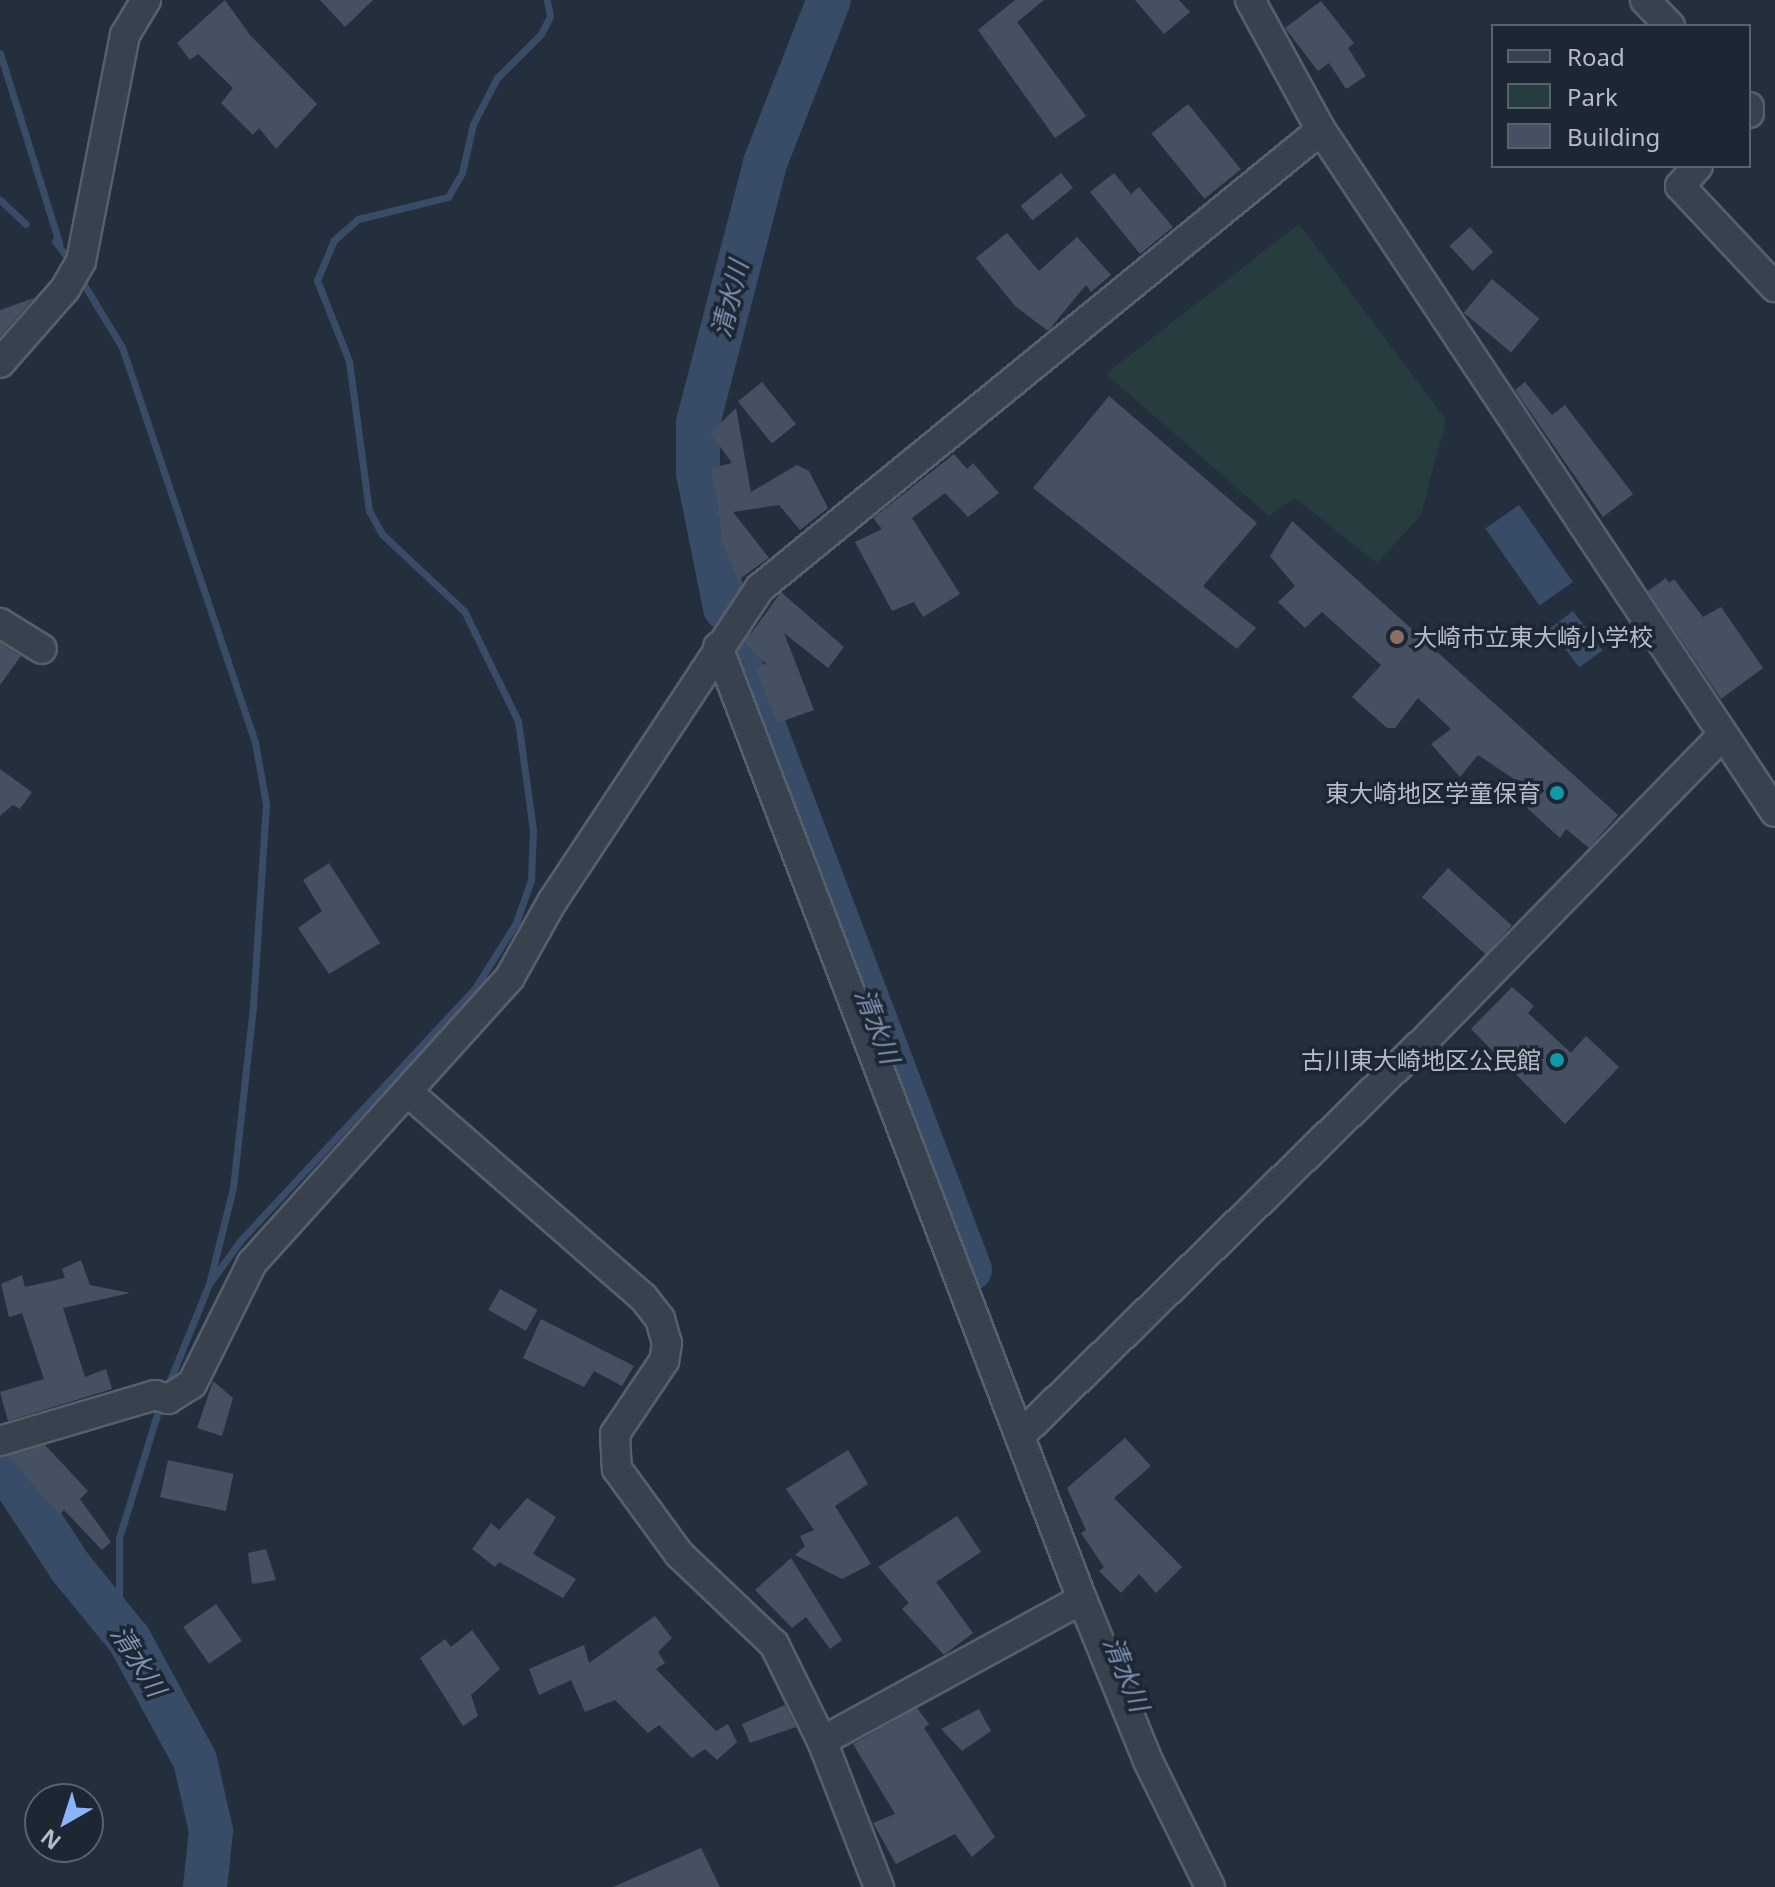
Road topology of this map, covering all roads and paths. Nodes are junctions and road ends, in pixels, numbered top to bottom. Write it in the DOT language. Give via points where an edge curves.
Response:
graph roads {
  1 [pos="146,0"];
  2 [pos="1250,0"];
  3 [pos="1645,0"];
  4 [pos="1668,24"];
  5 [pos="1321,130"];
  6 [pos="1696,168"];
  7 [pos="1775,287"];
  8 [pos="0,363"];
  9 [pos="0,623"];
  10 [pos="718,647"];
  11 [pos="42,649"];
  12 [pos="1723,735"];
  13 [pos="1775,812"];
  14 [pos="410,1094"];
  15 [pos="1021,1435"];
  16 [pos="0,1441"];
  17 [pos="1082,1599"];
  18 [pos="822,1741"];
  19 [pos="879,1887"];
  20 [pos="1210,1887"];
  1 -- 8 [label="street" via="125,35 76,270"];
  2 -- 5 [label="street"];
  3 -- 4 [label="street"];
  5 -- 10 [label="street" via="760,588"];
  5 -- 12 [label="street"];
  6 -- 7 [label="street" via="1680,186"];
  9 -- 11 [label="street"];
  10 -- 14 [label="street" via="552,902 510,977"];
  10 -- 15 [label="street"];
  12 -- 13 [label="street"];
  12 -- 15 [label="street" via="1430,1035"];
  14 -- 16 [label="street" via="252,1263 192,1384"];
  14 -- 18 [label="street" via="643,1297 660,1319 667,1343 664,1361 615,1434 617,1469 679,1554 774,1644"];
  15 -- 17 [label="street"];
  17 -- 18 [label="street"];
  17 -- 20 [label="street" via="1148,1761"];
  18 -- 19 [label="street"];
}
